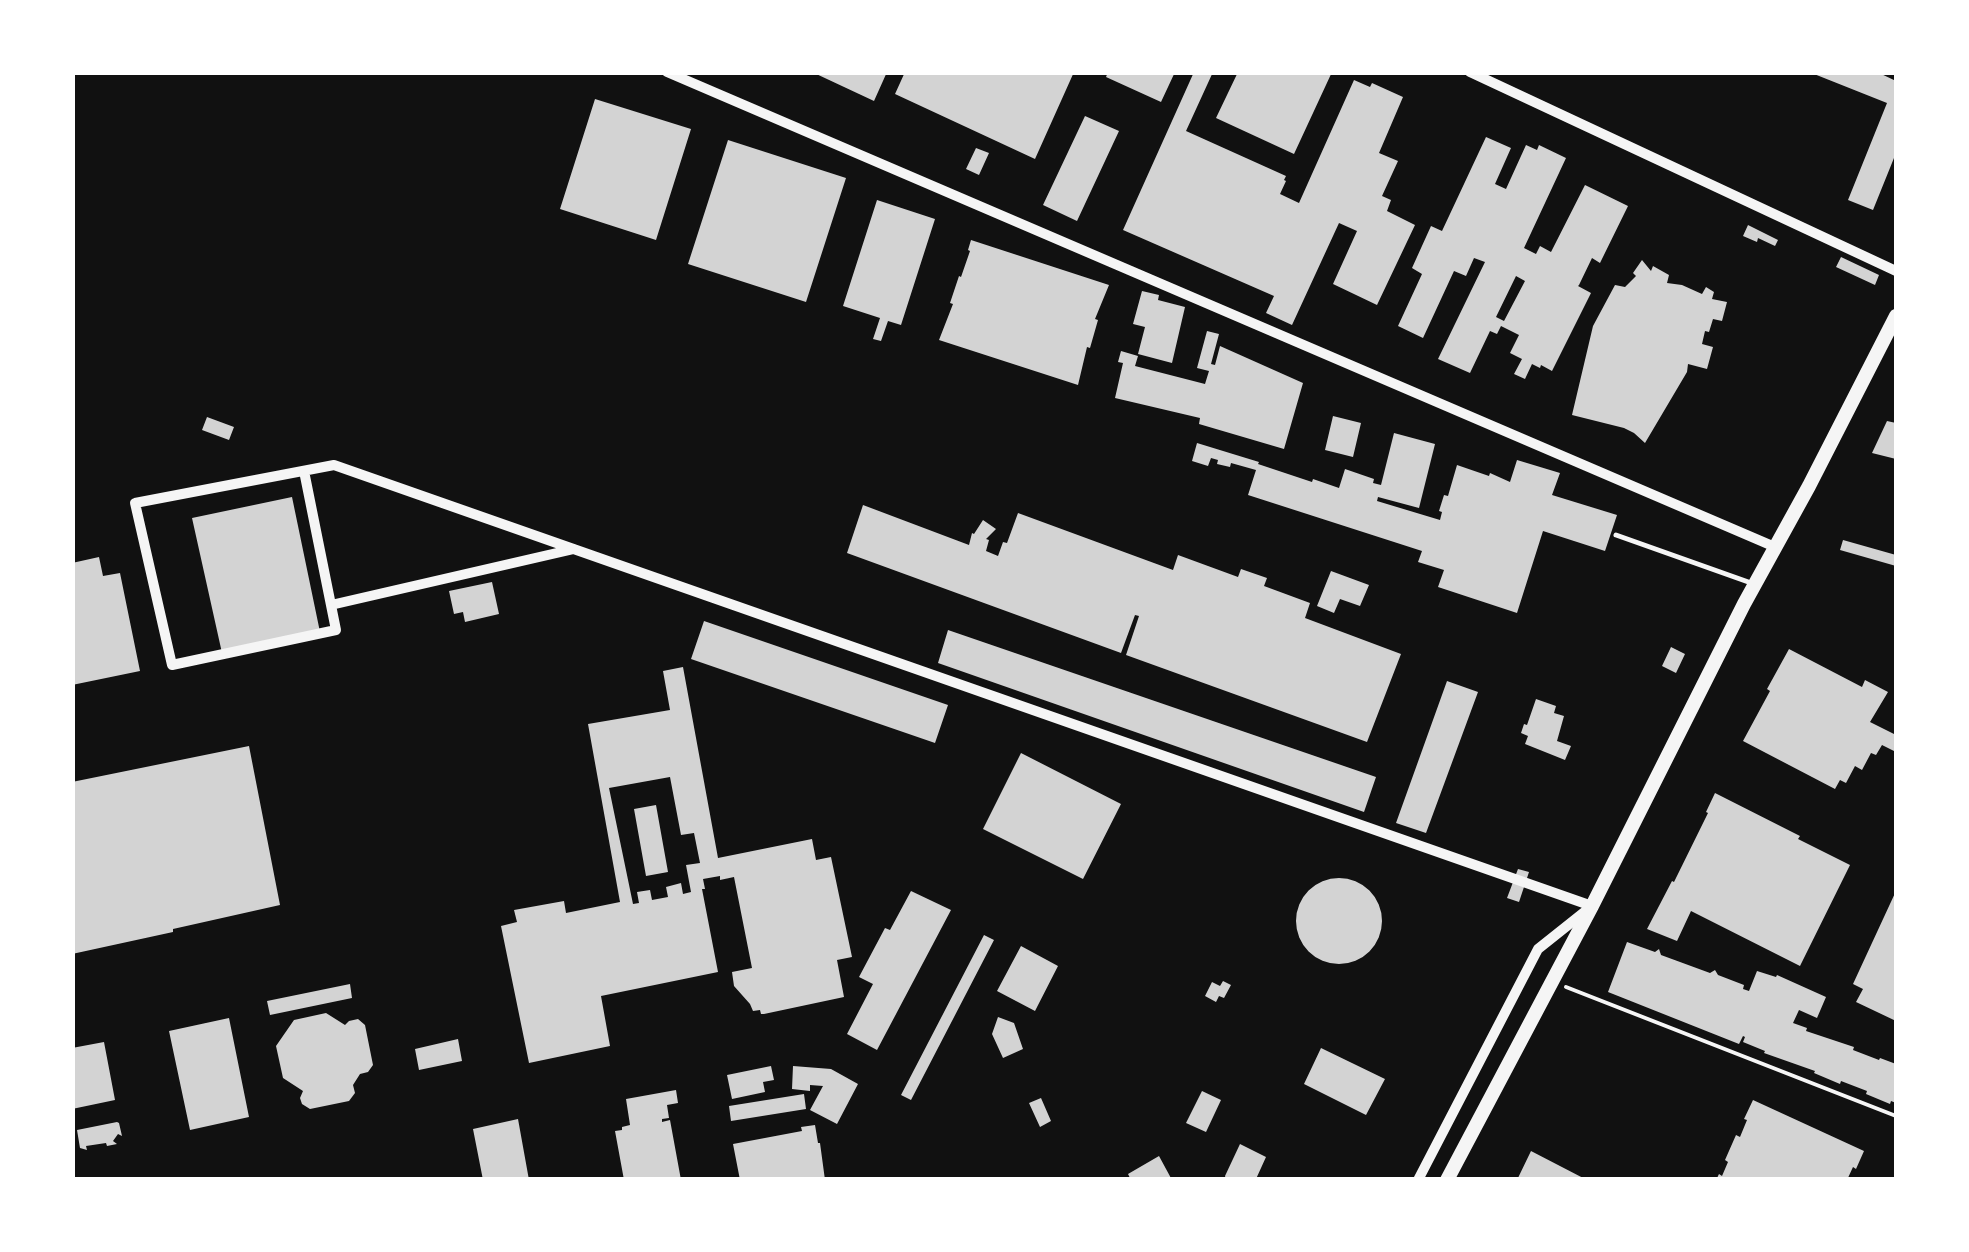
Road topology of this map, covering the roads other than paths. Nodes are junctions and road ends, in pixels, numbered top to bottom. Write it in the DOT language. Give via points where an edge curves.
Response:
graph roads {
  1 [pos="667,72"];
  2 [pos="1470,72"];
  3 [pos="1896,271"];
  4 [pos="1896,316"];
  5 [pos="304,471"];
  6 [pos="1616,535"];
  7 [pos="1775,546"];
  8 [pos="575,549"];
  9 [pos="1755,584"];
  10 [pos="331,605"];
  11 [pos="1592,906"];
  12 [pos="1418,1180"];
  13 [pos="1448,1180"];
  1 -- 7 [label="street"];
  2 -- 3 [label="street"];
  4 -- 7 [label="main road"];
  5 -- 8 [label="street" via="334,465"];
  5 -- 10 [label="street"];
  5 -- 10 [label="street" via="135,503 172,665 336,630"];
  6 -- 9 [label="lane"];
  7 -- 9 [label="main road"];
  8 -- 10 [label="street"];
  8 -- 11 [label="street"];
  9 -- 11 [label="main road"];
  11 -- 12 [label="street" via="1538,950"];
  11 -- 13 [label="main road"];
}
